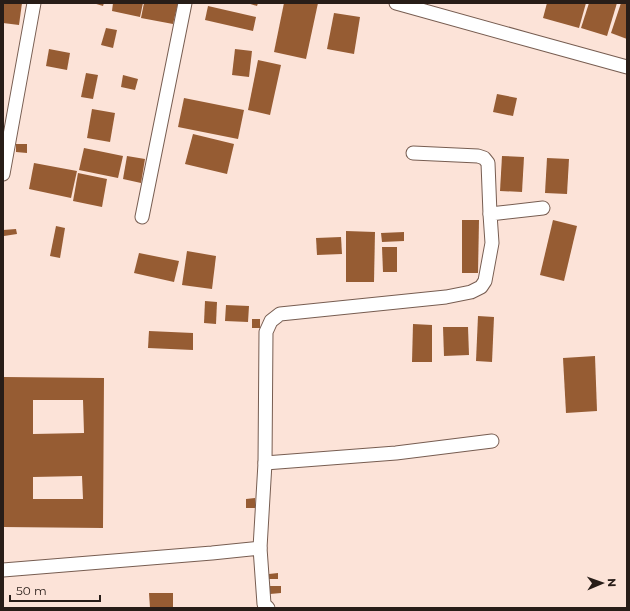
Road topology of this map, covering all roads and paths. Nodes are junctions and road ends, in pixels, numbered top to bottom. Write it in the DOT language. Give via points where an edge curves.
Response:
graph roads {
  1 [pos="34,3"];
  2 [pos="185,3"];
  3 [pos="396,3"];
  4 [pos="627,66"];
  5 [pos="413,153"];
  6 [pos="3,174"];
  7 [pos="543,208"];
  8 [pos="490,214"];
  9 [pos="142,217"];
  10 [pos="492,441"];
  11 [pos="266,463"];
  12 [pos="260,548"];
  13 [pos="3,570"];
  14 [pos="268,608"];
  1 -- 6 [label="street"];
  2 -- 9 [label="street"];
  3 -- 4 [label="street"];
  5 -- 8 [label="street" via="484,158 488,163"];
  7 -- 8 [label="street"];
  8 -- 11 [label="street" via="492,243 485,281 481,287 471,292 446,297 280,314 271,321 266,332"];
  10 -- 11 [label="street"];
  11 -- 12 [label="street"];
  12 -- 13 [label="street"];
  12 -- 14 [label="street" via="264,604"];
}
